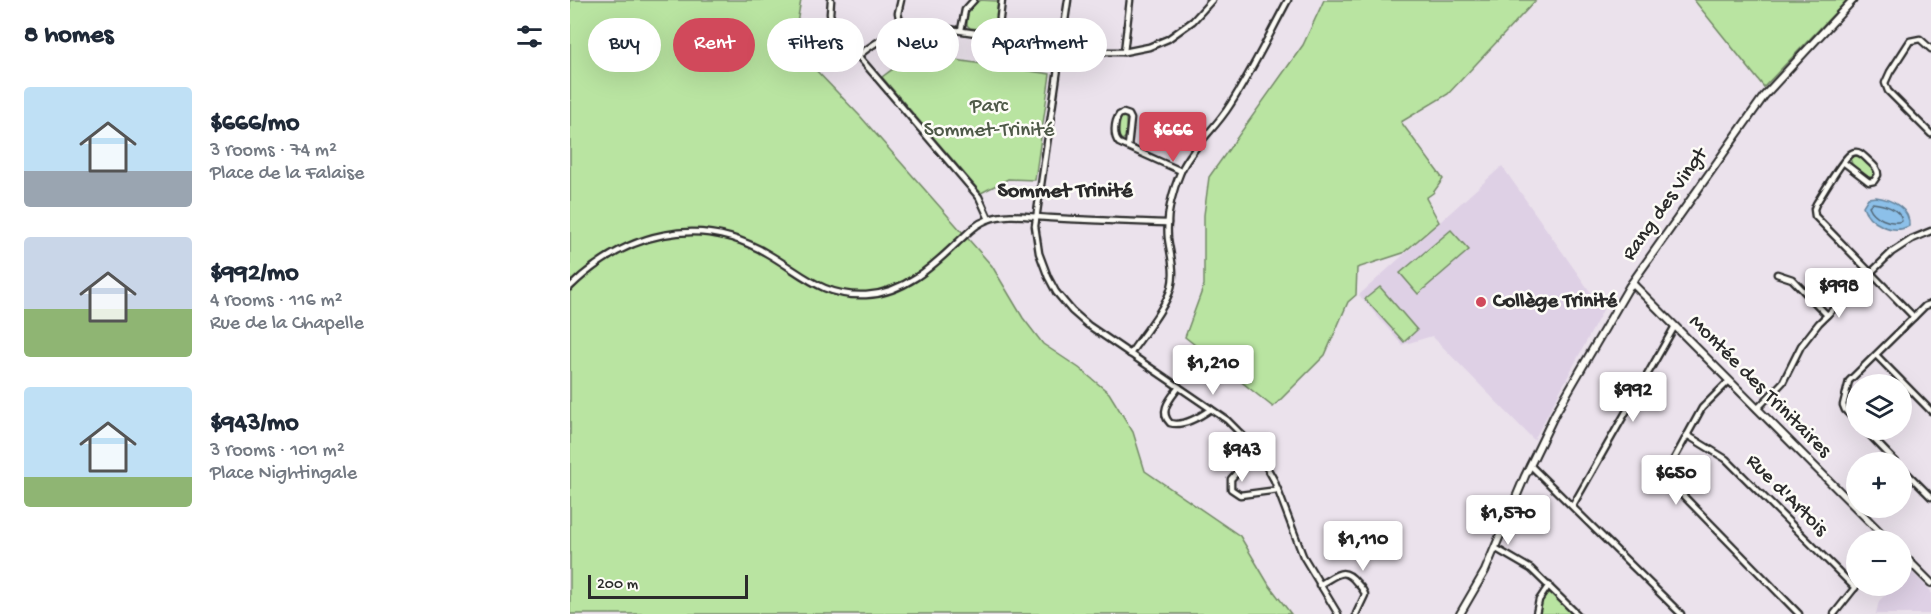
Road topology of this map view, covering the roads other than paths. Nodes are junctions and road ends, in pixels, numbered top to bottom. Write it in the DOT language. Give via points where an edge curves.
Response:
graph roads {
  1 [pos="831,0"];
  2 [pos="901,0"];
  3 [pos="974,0"];
  4 [pos="1002,0"];
  5 [pos="1068,0"];
  6 [pos="1130,0"];
  7 [pos="1212,0"];
  8 [pos="1288,0"];
  9 [pos="1853,0"];
  10 [pos="832,18"];
  11 [pos="899,18"];
  12 [pos="1000,18"];
  13 [pos="1066,18"];
  14 [pos="961,30"];
  15 [pos="971,32"];
  16 [pos="876,42"];
  17 [pos="1931,49"];
  18 [pos="864,51"];
  19 [pos="1107,51"];
  20 [pos="1124,52"];
  21 [pos="864,63"];
  22 [pos="1058,72"];
  23 [pos="1931,134"];
  24 [pos="1128,147"];
  25 [pos="1843,162"];
  26 [pos="1181,171"];
  27 [pos="1036,217"];
  28 [pos="989,219"];
  29 [pos="1168,224"];
  30 [pos="1931,231"];
  31 [pos="1870,272"];
  32 [pos="1777,274"];
  33 [pos="1632,283"];
  34 [pos="570,286"];
  35 [pos="1931,304"];
  36 [pos="1827,315"];
  37 [pos="1914,316"];
  38 [pos="1675,326"];
  39 [pos="1130,354"];
  40 [pos="1876,355"];
  41 [pos="1855,374"];
  42 [pos="1729,381"];
  43 [pos="1179,387"];
  44 [pos="1846,391"];
  45 [pos="1211,409"];
  46 [pos="1757,409"];
  47 [pos="1846,411"];
  48 [pos="1931,411"];
  49 [pos="1687,435"];
  50 [pos="1875,440"];
  51 [pos="1257,450"];
  52 [pos="1886,452"];
  53 [pos="1530,465"];
  54 [pos="1912,478"];
  55 [pos="1278,490"];
  56 [pos="1931,497"];
  57 [pos="1573,505"];
  58 [pos="1878,530"];
  59 [pos="1495,548"];
  60 [pos="1912,564"];
  61 [pos="1846,576"];
  62 [pos="1931,582"];
  63 [pos="1319,585"];
  64 [pos="1549,585"];
  65 [pos="1848,596"];
  66 [pos="1338,614"];
  67 [pos="1356,614"];
  68 [pos="1460,614"];
  69 [pos="1536,614"];
  70 [pos="1577,614"];
  71 [pos="1681,614"];
  72 [pos="1799,614"];
  73 [pos="1834,614"];
  1 -- 10 [label="street"];
  2 -- 11 [label="street"];
  3 -- 14 [label="street" via="965,10"];
  4 -- 12 [label="street"];
  5 -- 13 [label="street"];
  6 -- 20 [label="street"];
  7 -- 20 [label="street" via="1172,37"];
  8 -- 26 [label="street" via="1231,104"];
  9 -- 33 [label="street, Rang des Vingt" via="1764,96"];
  14 -- 15 [label="street"];
  16 -- 18 [label="street"];
  17 -- 23 [label="street" via="1920,39 1910,41 1885,84"];
  19 -- 20 [label="street"];
  21 -- 28 [label="street" via="979,197"];
  22 -- 27 [label="street"];
  24 -- 24 [label="street" via="1131,119 1122,113 1117,118 1116,138"];
  24 -- 26 [label="street"];
  25 -- 25 [label="street" via="1869,182 1878,175 1878,169 1860,153 1851,153"];
  25 -- 31 [label="street" via="1814,212"];
  26 -- 29 [label="street"];
  27 -- 28 [label="street"];
  27 -- 29 [label="street"];
  27 -- 39 [label="street" via="1039,253 1056,292 1082,320"];
  28 -- 34 [label="street" via="918,277 876,294 847,295 823,289 756,247 726,236 698,232 671,233 633,243 603,258"];
  29 -- 39 [label="street" via="1171,287"];
  30 -- 31 [label="street" via="1901,245"];
  31 -- 36 [label="street"];
  31 -- 37 [label="street"];
  32 -- 36 [label="street" via="1792,279"];
  33 -- 38 [label="street, Montée des Trinitaires"];
  33 -- 53 [label="street, Rang des Vingt" via="1564,396"];
  35 -- 37 [label="street"];
  36 -- 46 [label="street" via="1804,342 1783,382"];
  37 -- 40 [label="street"];
  38 -- 42 [label="street, Montée des Trinitaires"];
  38 -- 57 [label="street"];
  39 -- 43 [label="street"];
  40 -- 41 [label="street"];
  40 -- 48 [label="street"];
  42 -- 46 [label="street, Montée des Trinitaires"];
  42 -- 49 [label="street" via="1706,402"];
  43 -- 45 [label="street"];
  43 -- 45 [label="street" via="1164,410 1170,423 1179,424"];
  44 -- 47 [label="street"];
  45 -- 51 [label="street"];
  46 -- 58 [label="street, Montée des Trinitaires"];
  49 -- 61 [label="street, Rue d'Artois" via="1726,459"];
  49 -- 72 [label="street" via="1667,472 1668,482"];
  50 -- 52 [label="street"];
  51 -- 55 [label="street"];
  51 -- 55 [label="street" via="1231,479 1231,489 1240,495"];
  53 -- 57 [label="street"];
  53 -- 59 [label="street, Rang des Vingt"];
  54 -- 56 [label="street"];
  55 -- 63 [label="street" via="1298,546"];
  57 -- 71 [label="street"];
  59 -- 64 [label="street" via="1526,565"];
  59 -- 68 [label="street, Rang des Vingt"];
  60 -- 62 [label="street"];
  63 -- 66 [label="street"];
  63 -- 67 [label="street" via="1342,573 1350,574 1365,596"];
  64 -- 69 [label="street"];
  64 -- 70 [label="street"];
  65 -- 73 [label="street"];
}
